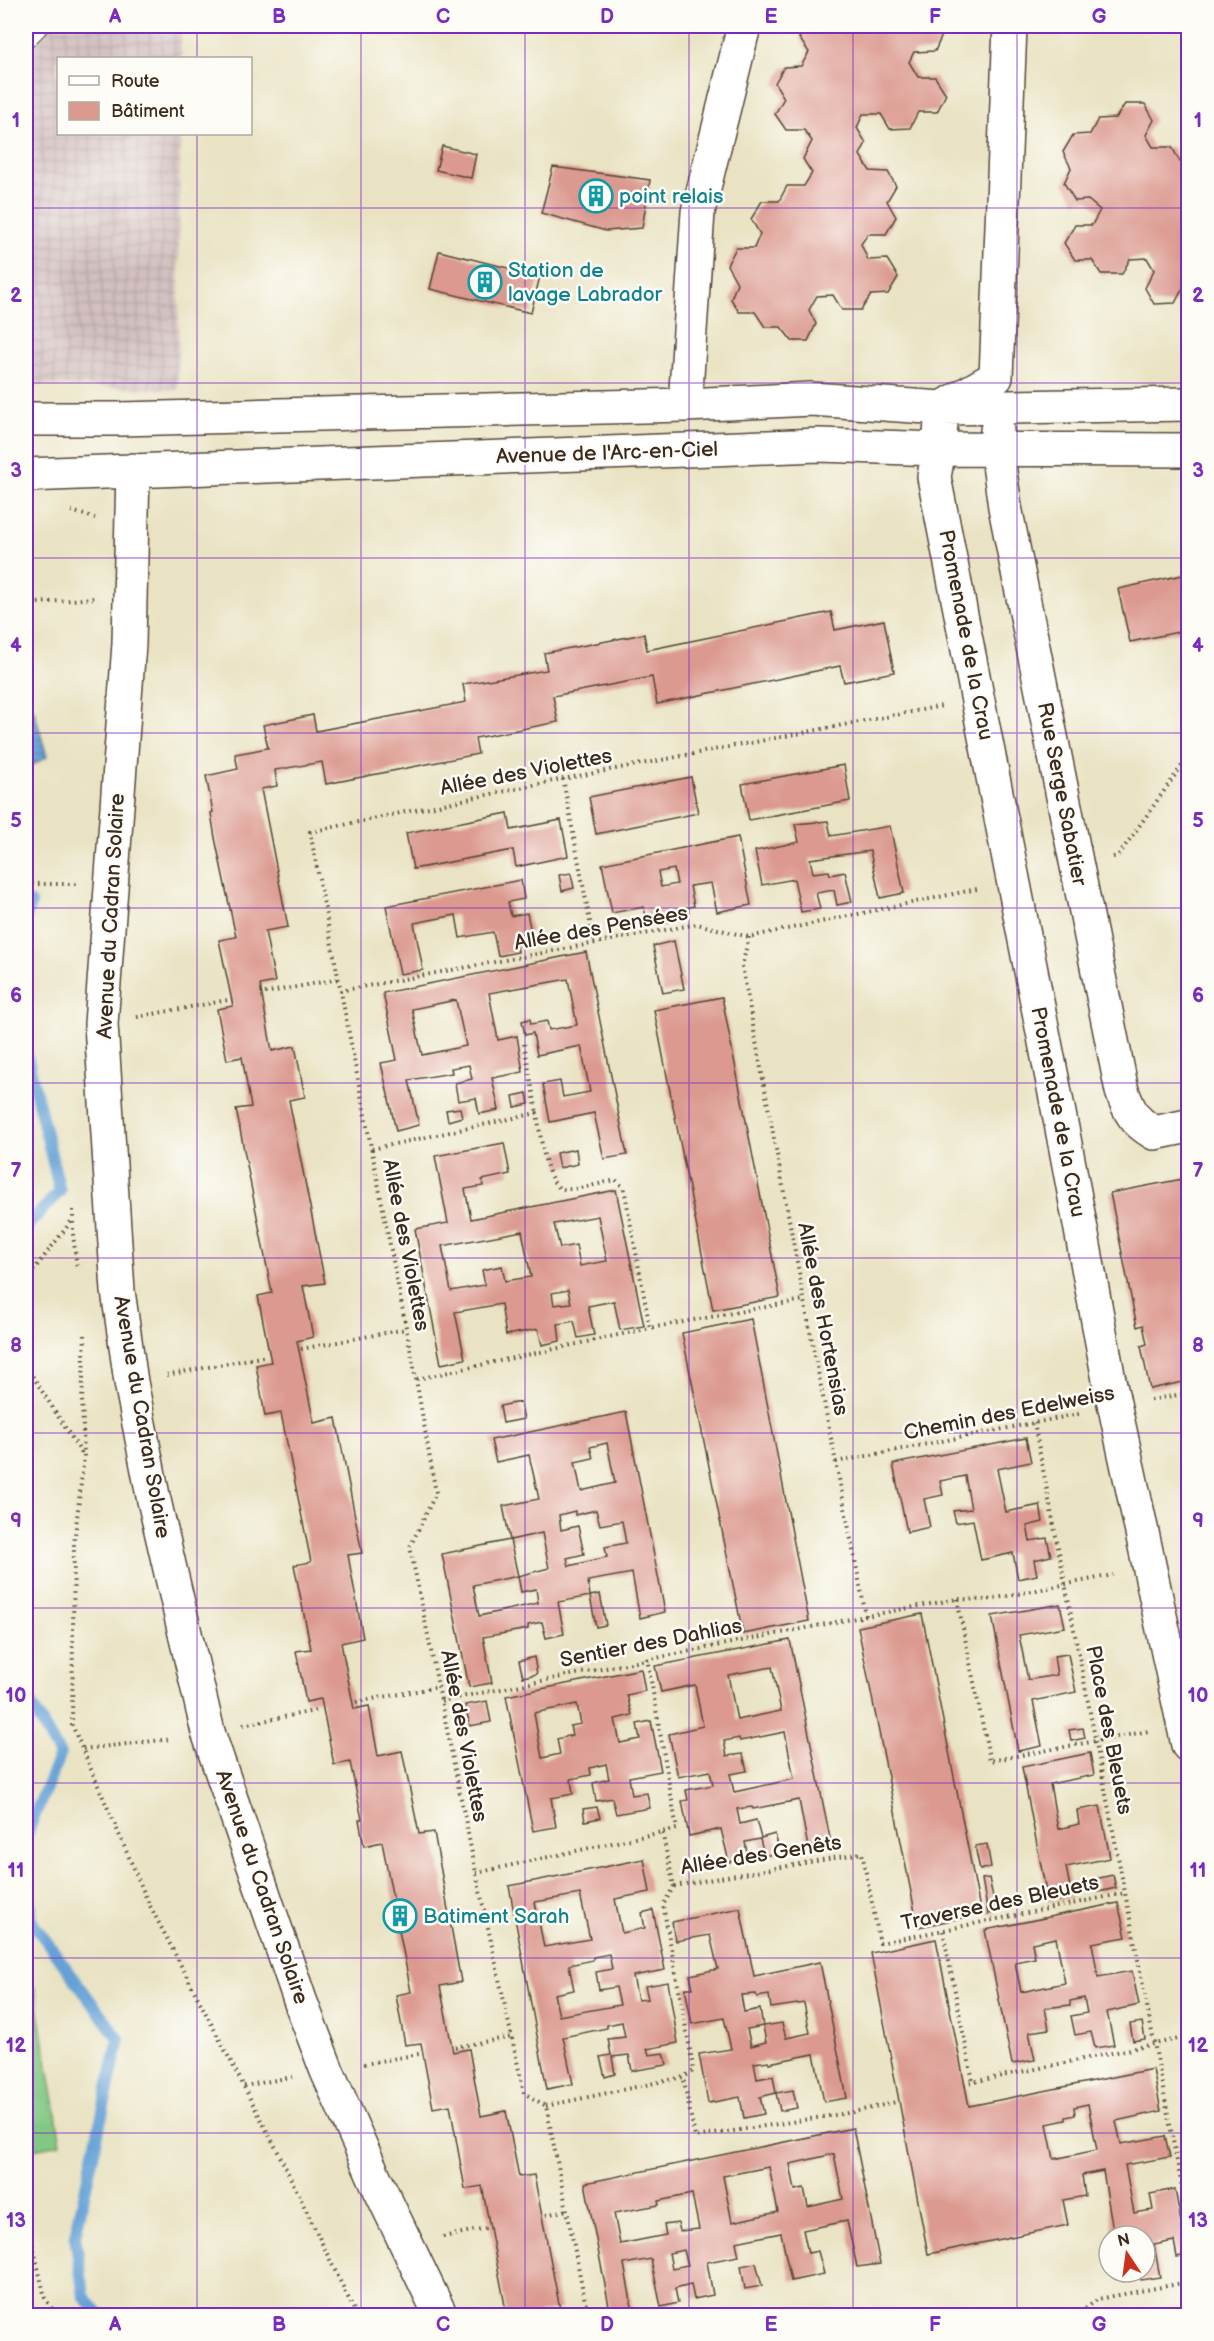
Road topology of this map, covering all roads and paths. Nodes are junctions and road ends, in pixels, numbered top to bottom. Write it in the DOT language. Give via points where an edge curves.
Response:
graph roads {
  1 [pos="38,26"];
  2 [pos="744,26"];
  3 [pos="1010,26"];
  4 [pos="26,38"];
  5 [pos="1188,404"];
  6 [pos="685,405"];
  7 [pos="998,407"];
  8 [pos="942,408"];
  9 [pos="26,419"];
  10 [pos="997,450"];
  11 [pos="1188,450"];
  12 [pos="937,463"];
  13 [pos="133,470"];
  14 [pos="26,475"];
  15 [pos="99,598"];
  16 [pos="26,604"];
  17 [pos="978,699"];
  18 [pos="1188,757"];
  19 [pos="563,779"];
  20 [pos="1076,866"];
  21 [pos="1014,882"];
  22 [pos="26,884"];
  23 [pos="83,884"];
  24 [pos="749,937"];
  25 [pos="594,943"];
  26 [pos="338,979"];
  27 [pos="340,992"];
  28 [pos="266,993"];
  29 [pos="228,1000"];
  30 [pos="101,1024"];
  31 [pos="524,1044"];
  32 [pos="537,1113"];
  33 [pos="1188,1126"];
  34 [pos="372,1149"];
  35 [pos="73,1219"];
  36 [pos="26,1280"];
  37 [pos="804,1300"];
  38 [pos="650,1328"];
  39 [pos="406,1329"];
  40 [pos="301,1349"];
  41 [pos="266,1356"];
  42 [pos="26,1366"];
  43 [pos="416,1379"];
  44 [pos="131,1382"];
  45 [pos="82,1392"];
  46 [pos="1188,1393"];
  47 [pos="1115,1407"];
  48 [pos="1034,1423"];
  49 [pos="836,1462"];
  50 [pos="1150,1567"];
  51 [pos="1065,1584"];
  52 [pos="957,1599"];
  53 [pos="866,1616"];
  54 [pos="647,1658"];
  55 [pos="438,1687"];
  56 [pos="441,1701"];
  57 [pos="356,1702"];
  58 [pos="1187,1735"];
  59 [pos="1096,1741"];
  60 [pos="662,1832"];
  61 [pos="476,1873"];
  62 [pos="674,1886"];
  63 [pos="1125,1893"];
  64 [pos="943,1930"];
  65 [pos="880,1943"];
  66 [pos="512,2037"];
  67 [pos="1188,2037"];
  68 [pos="1154,2044"];
  69 [pos="455,2047"];
  70 [pos="683,2077"];
  71 [pos="973,2082"];
  72 [pos="964,2084"];
  73 [pos="896,2102"];
  74 [pos="546,2106"];
  75 [pos="567,2210"];
  76 [pos="26,2215"];
  77 [pos="546,2215"];
  78 [pos="1188,2218"];
  79 [pos="486,2228"];
  80 [pos="438,2238"];
  81 [pos="1188,2282"];
  82 [pos="57,2316"];
  83 [pos="357,2316"];
  84 [pos="441,2316"];
  85 [pos="588,2316"];
  86 [pos="1076,2316"];
  1 -- 4 [label="lane"];
  2 -- 6 [label="street" via="698,212"];
  3 -- 8 [label="street" via="996,377"];
  5 -- 7 [label="street"];
  6 -- 8 [label="street" via="812,399"];
  6 -- 9 [label="street"];
  7 -- 8 [label="street"];
  7 -- 10 [label="street, Rue Serge Sabatier"];
  8 -- 12 [label="street, Promenade de la Crau"];
  10 -- 11 [label="street, Avenue de l'Arc-en-Ciel"];
  10 -- 12 [label="street, Avenue de l'Arc-en-Ciel"];
  10 -- 20 [label="street, Rue Serge Sabatier"];
  12 -- 13 [label="street, Avenue de l'Arc-en-Ciel" via="819,445"];
  12 -- 17 [label="street, Promenade de la Crau"];
  13 -- 14 [label="street, Avenue de l'Arc-en-Ciel"];
  13 -- 30 [label="street, Avenue du Cadran Solaire" via="129,644"];
  15 -- 16 [label="path"];
  17 -- 19 [label="path, Allée des Violettes"];
  17 -- 21 [label="street, Promenade de la Crau"];
  18 -- 20 [label="path" via="1118,856"];
  19 -- 25 [label="path"];
  19 -- 26 [label="path, Allée des Violettes" via="310,832"];
  20 -- 33 [label="street, Rue Serge Sabatier" via="1129,1110 1139,1124 1154,1133"];
  21 -- 24 [label="path, Allée des Pensées"];
  21 -- 47 [label="street, Promenade de la Crau"];
  22 -- 23 [label="path"];
  24 -- 25 [label="path, Allée des Pensées" via="697,924"];
  24 -- 37 [label="path, Allée des Hortensias" via="742,966"];
  25 -- 27 [label="path, Allée des Pensées"];
  26 -- 27 [label="path, Allée des Violettes"];
  26 -- 28 [label="path"];
  27 -- 34 [label="path, Allée des Violettes"];
  29 -- 30 [label="path"];
  30 -- 44 [label="street, Avenue du Cadran Solaire" via="118,1292"];
  31 -- 32 [label="path"];
  32 -- 34 [label="path"];
  32 -- 38 [label="path" via="554,1184 563,1189 616,1180 624,1188"];
  34 -- 39 [label="path, Allée des Violettes"];
  35 -- 36 [label="path"];
  37 -- 38 [label="path"];
  37 -- 49 [label="path, Allée des Hortensias"];
  38 -- 43 [label="path"];
  39 -- 40 [label="path"];
  39 -- 43 [label="path, Allée des Violettes"];
  41 -- 44 [label="path"];
  42 -- 83 [label="path" via="84,1457 74,1544 72,1725 149,1904 278,2152"];
  43 -- 55 [label="path, Allée des Violettes" via="436,1493 411,1547"];
  44 -- 45 [label="path"];
  44 -- 84 [label="street, Avenue du Cadran Solaire" via="153,1496 208,1732 327,2071"];
  46 -- 47 [label="path, Chemin des Edelweiss"];
  47 -- 48 [label="path, Chemin des Edelweiss"];
  47 -- 50 [label="street, Promenade de la Crau"];
  48 -- 49 [label="path, Chemin des Edelweiss"];
  48 -- 51 [label="path, Place des Bleuets"];
  49 -- 53 [label="path, Allée des Hortensias"];
  50 -- 51 [label="path"];
  50 -- 58 [label="street, Promenade de la Crau"];
  51 -- 52 [label="path" via="987,1600"];
  51 -- 59 [label="path, Place des Bleuets"];
  52 -- 53 [label="path"];
  52 -- 59 [label="path" via="990,1761"];
  53 -- 54 [label="path, Sentier des Dahlias"];
  54 -- 56 [label="path, Sentier des Dahlias"];
  54 -- 60 [label="path" via="677,1829"];
  55 -- 56 [label="path, Allée des Violettes"];
  55 -- 57 [label="path"];
  56 -- 61 [label="path, Allée des Violettes"];
  58 -- 59 [label="path"];
  59 -- 63 [label="path, Place des Bleuets"];
  60 -- 61 [label="path, Allée des Genêts"];
  60 -- 62 [label="path, Allée des Genêts"];
  61 -- 66 [label="path, Allée des Violettes"];
  62 -- 65 [label="path, Allée des Genêts" via="862,1853"];
  62 -- 70 [label="path" via="663,1905 694,2071"];
  63 -- 64 [label="path, Traverse des Bleuets"];
  63 -- 68 [label="path, Place des Bleuets"];
  64 -- 65 [label="path, Traverse des Bleuets"];
  64 -- 71 [label="path"];
  66 -- 69 [label="path"];
  66 -- 74 [label="path, Allée des Violettes" via="524,2093"];
  67 -- 68 [label="path"];
  68 -- 71 [label="path"];
  68 -- 78 [label="path, Place des Bleuets"];
  70 -- 73 [label="path" via="695,2137"];
  70 -- 74 [label="path"];
  71 -- 72 [label="path"];
  74 -- 75 [label="path"];
  75 -- 77 [label="path"];
  75 -- 85 [label="path"];
  76 -- 82 [label="path" via="45,2298"];
  79 -- 80 [label="path"];
  81 -- 86 [label="path" via="1098,2299"];
}
